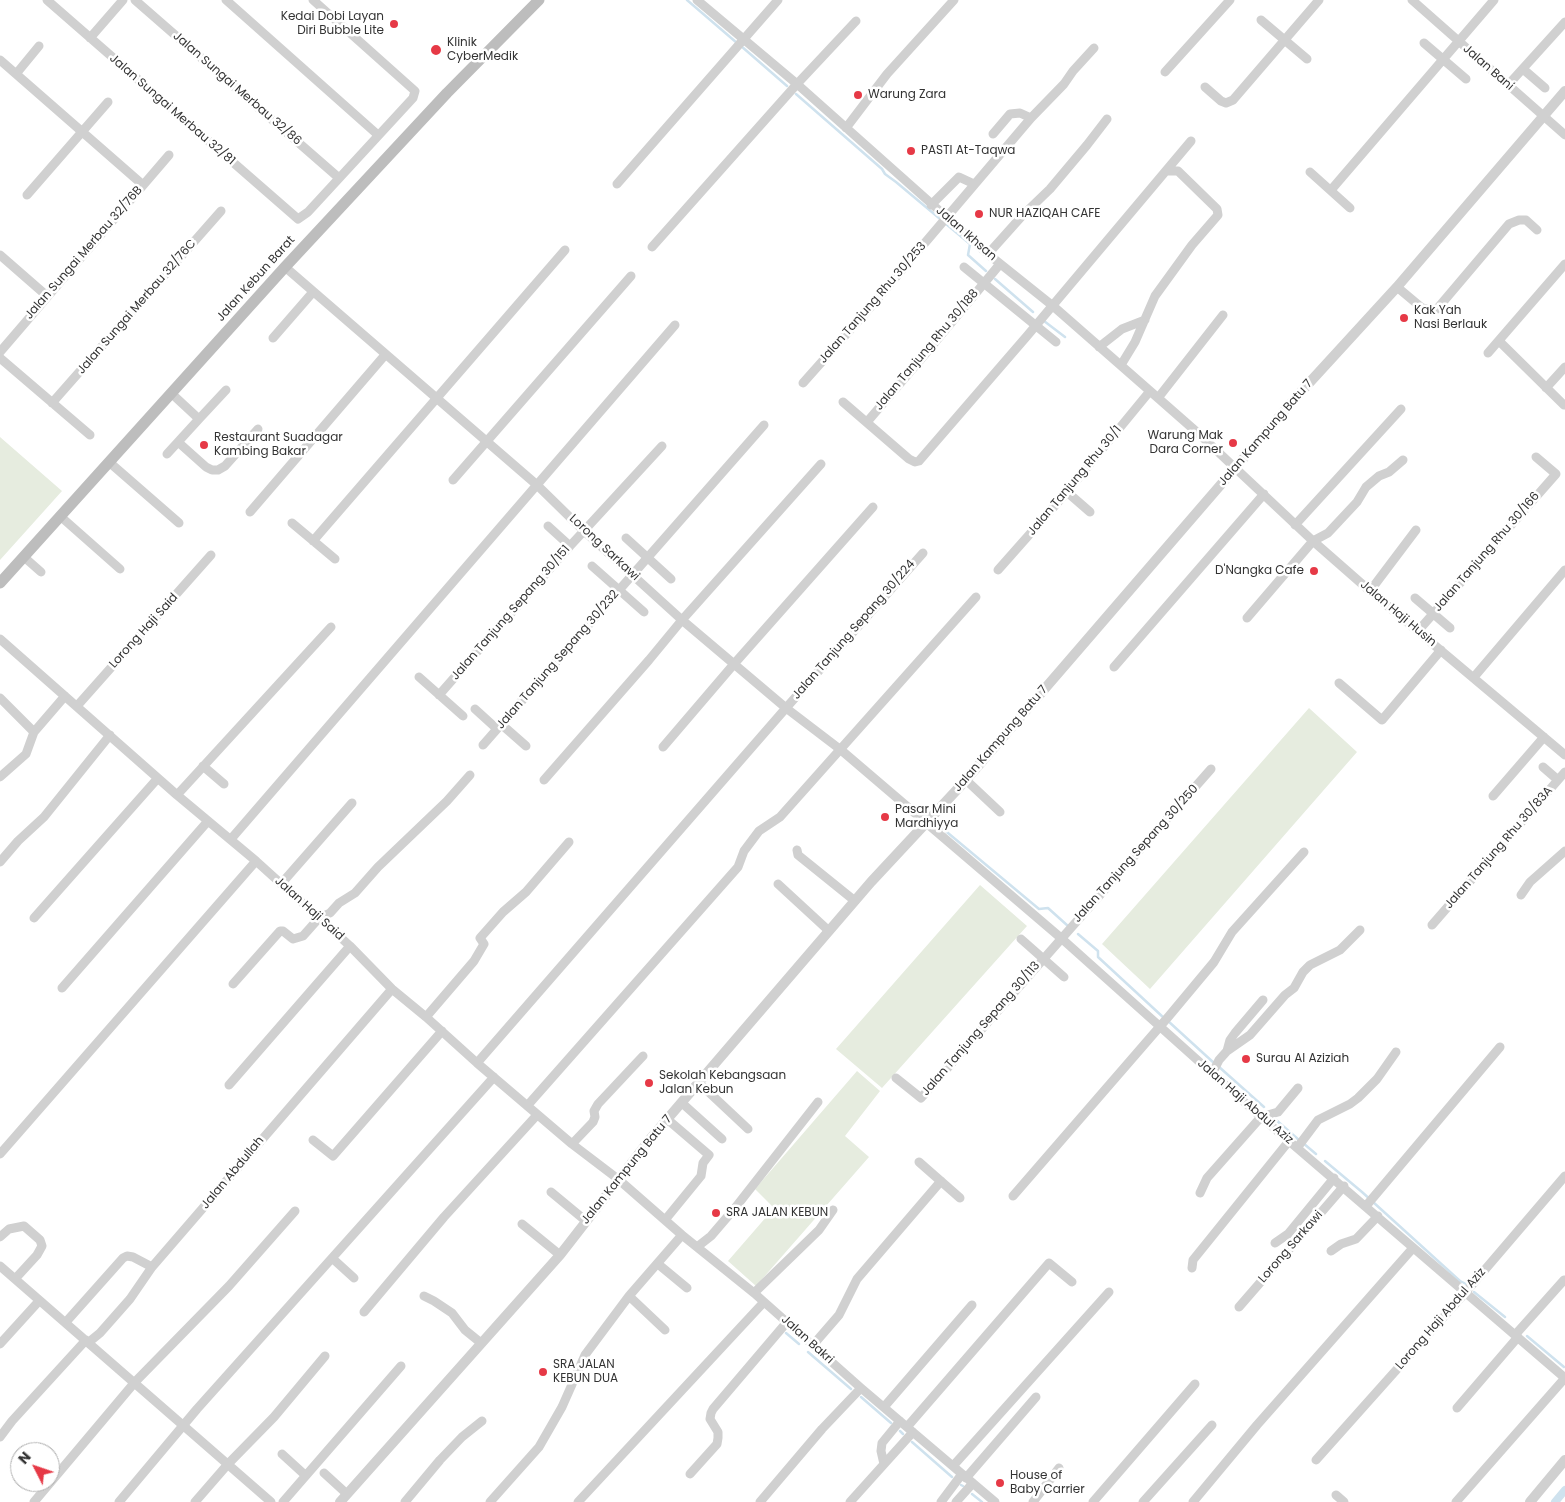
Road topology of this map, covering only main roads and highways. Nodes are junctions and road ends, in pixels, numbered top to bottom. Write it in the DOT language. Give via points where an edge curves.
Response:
graph roads {
  1 [pos="539,0"];
  2 [pos="0,582"];
  1 -- 2 [label="main road, Jalan Kebun Barat" via="447,93 285,267"];
}
